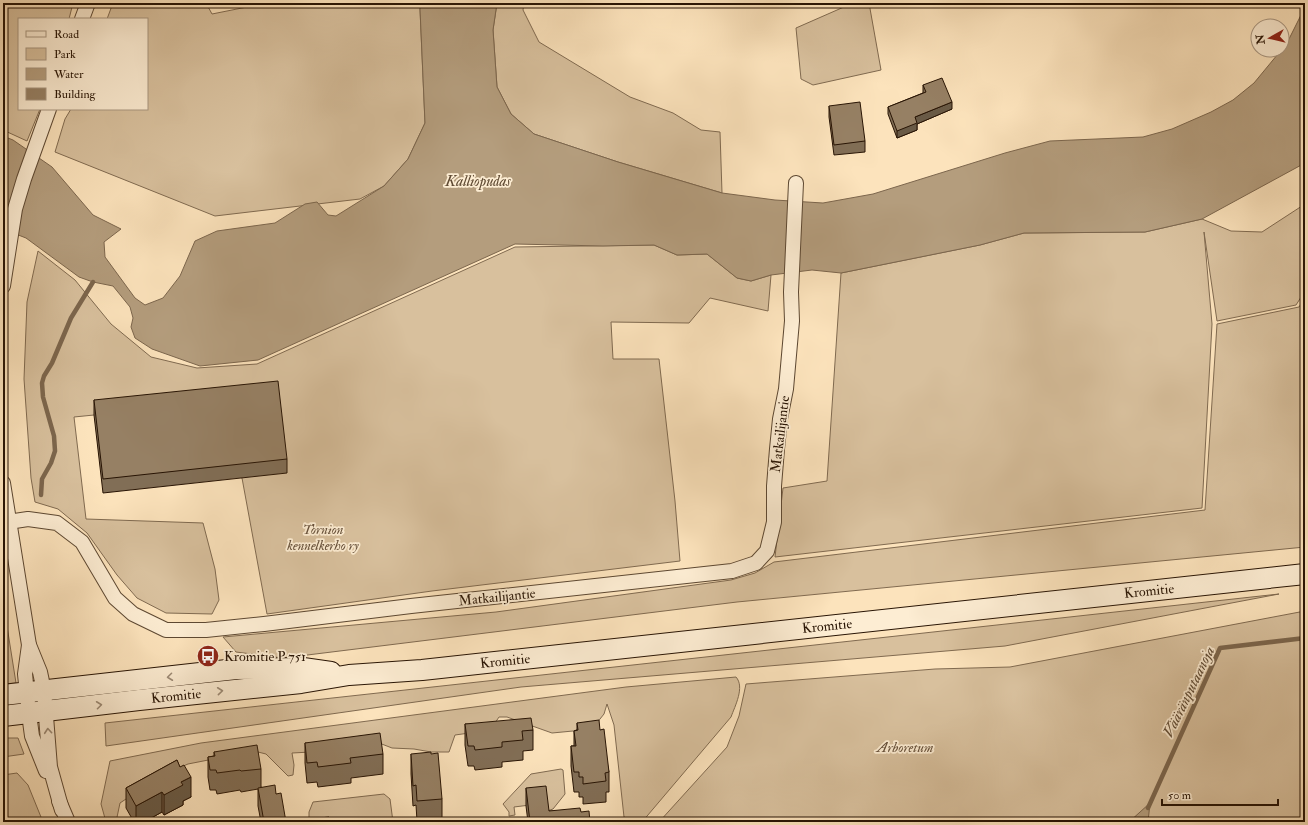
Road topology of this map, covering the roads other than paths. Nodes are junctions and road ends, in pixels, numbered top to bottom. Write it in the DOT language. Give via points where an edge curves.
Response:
graph roads {
  1 [pos="88,3"];
  2 [pos="82,18"];
  3 [pos="48,112"];
  4 [pos="796,183"];
  5 [pos="3,282"];
  6 [pos="3,483"];
  7 [pos="8,522"];
  8 [pos="1305,574"];
  9 [pos="348,675"];
  10 [pos="35,692"];
  11 [pos="3,695"];
  12 [pos="37,713"];
  13 [pos="3,716"];
  14 [pos="65,816"];
  1 -- 2 [label="street"];
  3 -- 5 [label="street" via="15,209"];
  4 -- 7 [label="street, Matkailijantie" via="792,321 787,382 780,418 774,486 774,522 767,551 756,563 732,571 264,624 206,630 166,630 133,614 115,598 82,542 57,523 28,520"];
  6 -- 7 [label="street"];
  7 -- 10 [label="street" via="29,645 25,674"];
  8 -- 9 [label="main road, Kromitie" via="422,670"];
  9 -- 10 [label="main road, Kromitie, one-way" via="302,668 236,669"];
  12 -- 9 [label="main road, Kromitie, one-way" via="301,683"];
  10 -- 11 [label="main road, Kromitie"];
  10 -- 12 [label="street"];
  12 -- 13 [label="main road, Kromitie"];
  12 -- 14 [label="street" via="32,736"];
}
